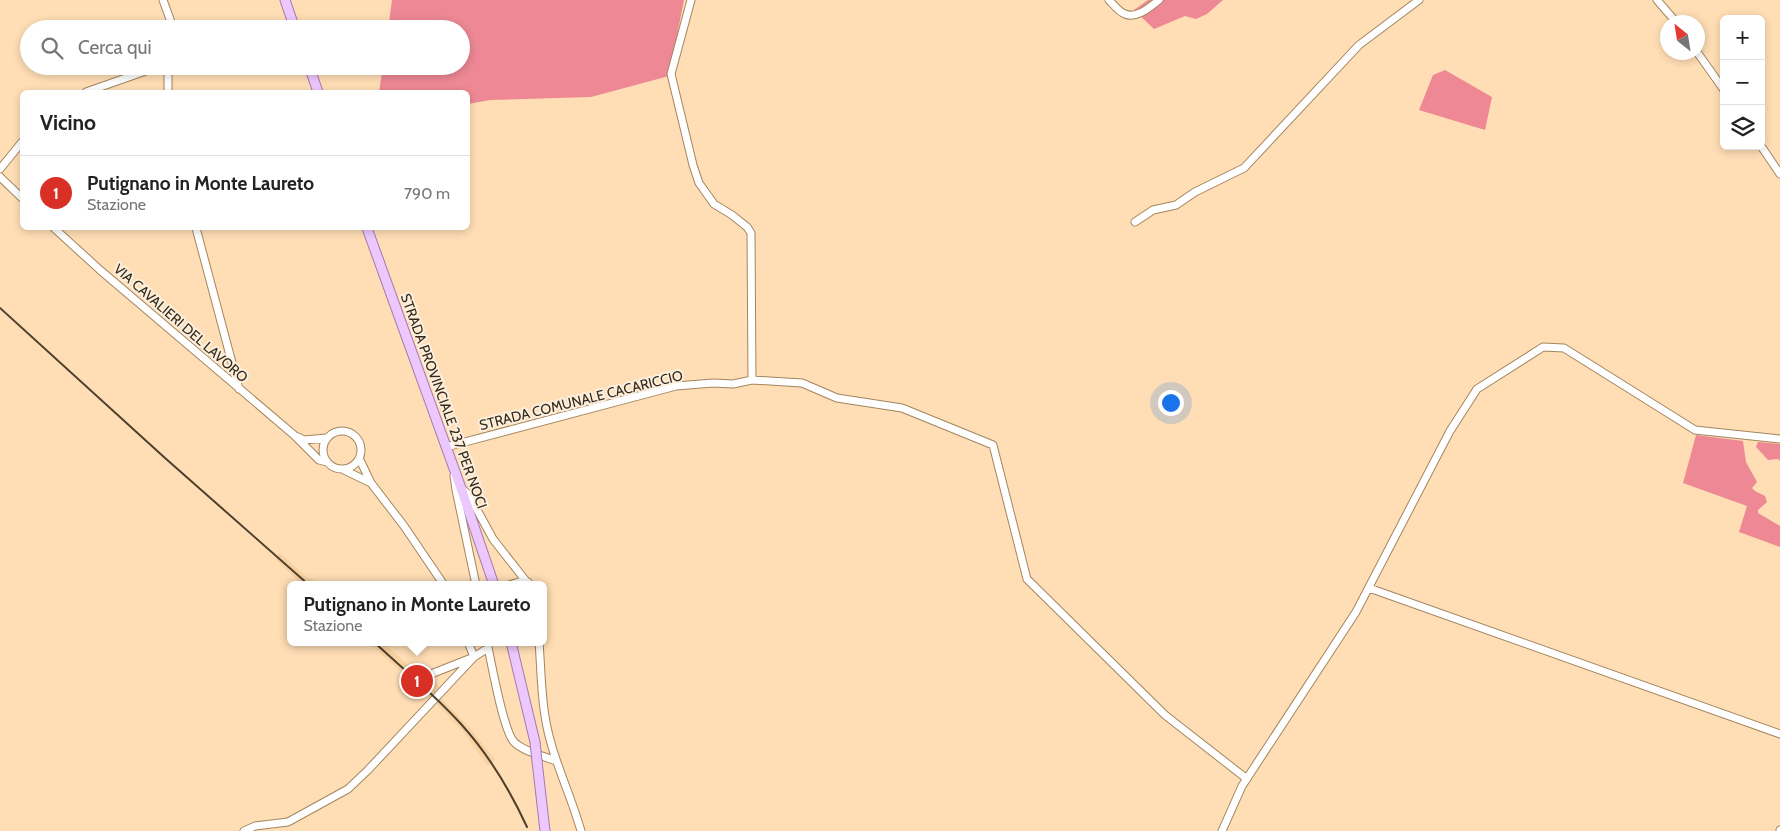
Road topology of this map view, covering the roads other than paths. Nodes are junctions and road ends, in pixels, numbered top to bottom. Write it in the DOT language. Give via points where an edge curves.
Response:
graph roads {
  1 [pos="163,0"];
  2 [pos="285,0"];
  3 [pos="691,0"];
  4 [pos="1109,0"];
  5 [pos="1159,0"];
  6 [pos="1419,0"];
  7 [pos="1657,0"];
  8 [pos="1670,15"];
  9 [pos="170,20"];
  10 [pos="292,20"];
  11 [pos="1703,60"];
  12 [pos="134,75"];
  13 [pos="168,75"];
  14 [pos="312,75"];
  15 [pos="1720,84"];
  16 [pos="92,90"];
  17 [pos="168,90"];
  18 [pos="317,90"];
  19 [pos="20,144"];
  20 [pos="1764,150"];
  21 [pos="0,169"];
  22 [pos="1780,174"];
  23 [pos="0,177"];
  24 [pos="20,196"];
  25 [pos="1135,222"];
  26 [pos="56,230"];
  27 [pos="197,230"];
  28 [pos="368,230"];
  29 [pos="752,380"];
  30 [pos="239,389"];
  31 [pos="294,436"];
  32 [pos="327,438"];
  33 [pos="1780,440"];
  34 [pos="446,446"];
  35 [pos="360,460"];
  36 [pos="327,462"];
  37 [pos="454,468"];
  38 [pos="344,470"];
  39 [pos="371,483"];
  40 [pos="461,488"];
  41 [pos="441,581"];
  42 [pos="475,581"];
  43 [pos="493,581"];
  44 [pos="526,581"];
  45 [pos="1369,588"];
  46 [pos="470,646"];
  47 [pos="487,646"];
  48 [pos="488,646"];
  49 [pos="512,646"];
  50 [pos="539,646"];
  51 [pos="474,656"];
  52 [pos="431,674"];
  53 [pos="1780,734"];
  54 [pos="556,760"];
  55 [pos="1247,779"];
  56 [pos="244,831"];
  57 [pos="546,831"];
  58 [pos="581,831"];
  59 [pos="1222,831"];
  1 -- 9 [label="street"];
  2 -- 10 [label="main road"];
  3 -- 29 [label="street" via="671,74 690,157 700,183 714,204 751,233"];
  4 -- 5 [label="street" via="1124,14 1135,15"];
  6 -- 25 [label="street" via="1359,45 1244,168 1176,205 1153,210"];
  7 -- 8 [label="street"];
  11 -- 15 [label="street"];
  12 -- 16 [label="street"];
  13 -- 17 [label="street"];
  14 -- 18 [label="main road"];
  19 -- 21 [label="street"];
  20 -- 22 [label="street"];
  23 -- 24 [label="street"];
  26 -- 30 [label="street, VIA CAVALIERI DEL LAVORO"];
  27 -- 30 [label="street"];
  28 -- 34 [label="main road, STRADA PROVINCIALE 237 PER NOCI"];
  29 -- 34 [label="street, STRADA COMUNALE CACARICCIO" via="676,386"];
  29 -- 55 [label="street, STRADA COMUNALE CACARICCIO" via="802,383 837,398 902,408 993,445 1027,578 1165,715"];
  30 -- 31 [label="street, VIA CAVALIERI DEL LAVORO"];
  31 -- 32 [label="street" via="304,440"];
  31 -- 36 [label="street, VIA CAVALIERI DEL LAVORO" via="319,460"];
  32 -- 35 [label="street" via="338,431 356,436 362,447"];
  32 -- 36 [label="street" via="323,450"];
  33 -- 45 [label="street" via="1695,430 1564,348 1543,347 1477,389 1450,431"];
  34 -- 37 [label="main road, STRADA PROVINCIALE 237 PER NOCI"];
  35 -- 38 [label="street"];
  35 -- 39 [label="street"];
  36 -- 38 [label="street, VIA CAVALIERI DEL LAVORO"];
  37 -- 40 [label="main road, STRADA PROVINCIALE 237 PER NOCI"];
  37 -- 42 [label="street"];
  38 -- 39 [label="street, VIA CAVALIERI DEL LAVORO"];
  39 -- 41 [label="street"];
  40 -- 43 [label="main road, STRADA PROVINCIALE 237 PER NOCI"];
  40 -- 44 [label="street" via="469,495 493,539"];
  45 -- 53 [label="street"];
  45 -- 55 [label="street"];
  46 -- 51 [label="street"];
  47 -- 51 [label="street"];
  48 -- 54 [label="street" via="506,728 514,742"];
  49 -- 57 [label="main road, bridge" via="535,742"];
  50 -- 54 [label="street" via="545,716"];
  51 -- 52 [label="street"];
  51 -- 56 [label="street" via="348,789 288,822"];
  54 -- 58 [label="street"];
  55 -- 59 [label="street"];
}
